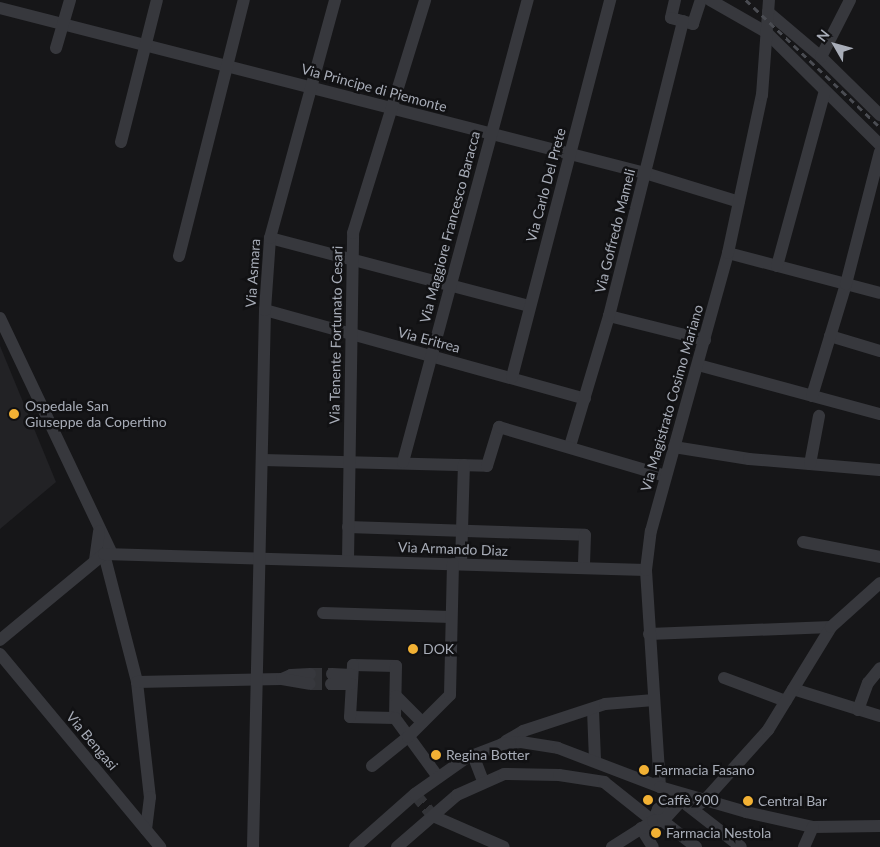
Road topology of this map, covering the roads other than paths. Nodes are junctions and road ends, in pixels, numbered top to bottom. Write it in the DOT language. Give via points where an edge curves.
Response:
graph roads {
  1 [pos="70,0"];
  2 [pos="157,0"];
  3 [pos="244,0"];
  4 [pos="335,0"];
  5 [pos="425,0"];
  6 [pos="528,0"];
  7 [pos="610,0"];
  8 [pos="675,0"];
  9 [pos="701,0"];
  10 [pos="710,0"];
  11 [pos="850,0"];
  12 [pos="0,8"];
  13 [pos="768,16"];
  14 [pos="683,21"];
  15 [pos="64,23"];
  16 [pos="146,45"];
  17 [pos="56,48"];
  18 [pos="822,57"];
  19 [pos="227,65"];
  20 [pos="309,86"];
  21 [pos="825,91"];
  22 [pos="392,110"];
  23 [pos="880,113"];
  24 [pos="492,133"];
  25 [pos="121,142"];
  26 [pos="880,145"];
  27 [pos="880,152"];
  28 [pos="570,154"];
  29 [pos="645,173"];
  30 [pos="739,202"];
  31 [pos="270,238"];
  32 [pos="728,253"];
  33 [pos="179,256"];
  34 [pos="351,258"];
  35 [pos="777,266"];
  36 [pos="846,284"];
  37 [pos="449,286"];
  38 [pos="880,293"];
  39 [pos="528,306"];
  40 [pos="265,310"];
  41 [pos="609,316"];
  42 [pos="0,318"];
  43 [pos="351,334"];
  44 [pos="830,336"];
  45 [pos="705,340"];
  46 [pos="880,351"];
  47 [pos="431,357"];
  48 [pos="698,365"];
  49 [pos="512,377"];
  50 [pos="812,396"];
  51 [pos="585,399"];
  52 [pos="880,414"];
  53 [pos="819,416"];
  54 [pos="570,446"];
  55 [pos="674,447"];
  56 [pos="263,460"];
  57 [pos="348,462"];
  58 [pos="403,462"];
  59 [pos="810,464"];
  60 [pos="464,465"];
  61 [pos="880,470"];
  62 [pos="666,476"];
  63 [pos="348,527"];
  64 [pos="462,530"];
  65 [pos="99,531"];
  66 [pos="802,542"];
  67 [pos="104,556"];
  68 [pos="880,557"];
  69 [pos="259,558"];
  70 [pos="348,560"];
  71 [pos="457,564"];
  72 [pos="584,568"];
  73 [pos="646,570"];
  74 [pos="880,583"];
  75 [pos="323,613"];
  76 [pos="451,617"];
  77 [pos="831,627"];
  78 [pos="649,634"];
  79 [pos="0,640"];
  80 [pos="0,654"];
  81 [pos="880,668"];
  82 [pos="724,678"];
  83 [pos="310,679"];
  84 [pos="332,679"];
  85 [pos="255,680"];
  86 [pos="351,680"];
  87 [pos="137,682"];
  88 [pos="793,689"];
  89 [pos="396,696"];
  90 [pos="654,700"];
  91 [pos="786,701"];
  92 [pos="593,710"];
  93 [pos="858,710"];
  94 [pos="880,716"];
  95 [pos="396,718"];
  96 [pos="422,722"];
  97 [pos="544,725"];
  98 [pos="408,737"];
  99 [pos="502,744"];
  100 [pos="542,745"];
  101 [pos="473,755"];
  102 [pos="595,760"];
  103 [pos="372,766"];
  104 [pos="438,778"];
  105 [pos="483,782"];
  106 [pos="660,787"];
  107 [pos="679,797"];
  108 [pos="708,802"];
  109 [pos="697,812"];
  110 [pos="432,816"];
  111 [pos="658,821"];
  112 [pos="880,826"];
  113 [pos="813,827"];
  114 [pos="641,828"];
  115 [pos="146,830"];
  116 [pos="160,847"];
  117 [pos="253,847"];
  118 [pos="355,847"];
  119 [pos="397,847"];
  120 [pos="504,847"];
  121 [pos="612,847"];
  122 [pos="653,847"];
  123 [pos="696,847"];
  124 [pos="741,847"];
  125 [pos="804,847"];
  1 -- 15 [label="street"];
  2 -- 16 [label="street"];
  3 -- 19 [label="street"];
  4 -- 20 [label="street, Via Asmara"];
  5 -- 22 [label="street, Via Tenente Fortunato Cesari"];
  6 -- 24 [label="street, Via Maggiore Francesco Baracca"];
  7 -- 28 [label="street, Via Carlo Del Prete"];
  8 -- 14 [label="street" via="670,18"];
  9 -- 14 [label="street" via="693,24"];
  10 -- 13 [label="street"];
  11 -- 18 [label="street"];
  12 -- 15 [label="street, Via Principe di Piemonte"];
  13 -- 18 [label="street"];
  13 -- 21 [label="street"];
  13 -- 30 [label="street, Via Magistrato Cosimo Mariano" via="762,95"];
  14 -- 29 [label="street, Via Goffredo Mameli"];
  15 -- 16 [label="street, Via Principe di Piemonte"];
  15 -- 17 [label="street"];
  16 -- 19 [label="street, Via Principe di Piemonte"];
  16 -- 25 [label="street"];
  18 -- 23 [label="street"];
  19 -- 20 [label="street, Via Principe di Piemonte"];
  19 -- 33 [label="street"];
  20 -- 22 [label="street, Via Principe di Piemonte"];
  20 -- 31 [label="street, Via Asmara"];
  21 -- 26 [label="street"];
  21 -- 35 [label="street"];
  22 -- 24 [label="street, Via Principe di Piemonte"];
  22 -- 34 [label="street, Via Tenente Fortunato Cesari" via="353,233"];
  24 -- 28 [label="street, Via Principe di Piemonte"];
  24 -- 37 [label="street, Via Maggiore Francesco Baracca"];
  27 -- 36 [label="street"];
  28 -- 29 [label="street, Via Principe di Piemonte"];
  28 -- 39 [label="street, Via Carlo Del Prete"];
  29 -- 30 [label="street, Via Principe di Piemonte"];
  29 -- 41 [label="street, Via Goffredo Mameli"];
  30 -- 32 [label="street, Via Magistrato Cosimo Mariano"];
  31 -- 34 [label="street"];
  31 -- 40 [label="street, Via Asmara"];
  32 -- 35 [label="street"];
  32 -- 45 [label="street, Via Magistrato Cosimo Mariano"];
  34 -- 37 [label="street"];
  34 -- 43 [label="street, Via Tenente Fortunato Cesari"];
  35 -- 36 [label="street"];
  36 -- 38 [label="street"];
  36 -- 44 [label="street"];
  37 -- 39 [label="street"];
  37 -- 47 [label="street, Via Maggiore Francesco Baracca"];
  39 -- 49 [label="street, Via Carlo Del Prete"];
  40 -- 43 [label="street, Via Eritrea"];
  40 -- 56 [label="street, Via Asmara"];
  41 -- 45 [label="street"];
  41 -- 51 [label="street, Via Goffredo Mameli"];
  42 -- 65 [label="street"];
  43 -- 47 [label="street, Via Eritrea"];
  43 -- 57 [label="street, Via Tenente Fortunato Cesari"];
  44 -- 46 [label="street"];
  44 -- 50 [label="street"];
  45 -- 48 [label="street, Via Magistrato Cosimo Mariano"];
  47 -- 49 [label="street, Via Eritrea"];
  47 -- 58 [label="street, Via Maggiore Francesco Baracca"];
  48 -- 50 [label="street"];
  48 -- 55 [label="street, Via Magistrato Cosimo Mariano"];
  49 -- 51 [label="street, Via Eritrea"];
  50 -- 52 [label="street"];
  51 -- 54 [label="street, Via Goffredo Mameli"];
  53 -- 59 [label="street"];
  54 -- 60 [label="street" via="499,427 487,466"];
  54 -- 62 [label="street"];
  55 -- 59 [label="street" via="748,459"];
  55 -- 62 [label="street, Via Magistrato Cosimo Mariano"];
  56 -- 57 [label="street"];
  56 -- 69 [label="street, Via Asmara"];
  57 -- 58 [label="street"];
  57 -- 63 [label="street, Via Tenente Fortunato Cesari"];
  58 -- 60 [label="street"];
  59 -- 61 [label="street"];
  60 -- 64 [label="street"];
  62 -- 73 [label="street, Via Magistrato Cosimo Mariano" via="651,532"];
  63 -- 64 [label="street"];
  63 -- 70 [label="street, Via Tenente Fortunato Cesari"];
  64 -- 71 [label="street"];
  64 -- 72 [label="street" via="585,535"];
  65 -- 67 [label="street"];
  65 -- 67 [label="street"];
  66 -- 68 [label="street"];
  67 -- 69 [label="street, Via Armando Diaz"];
  67 -- 79 [label="street"];
  67 -- 87 [label="street"];
  69 -- 70 [label="street, Via Armando Diaz"];
  69 -- 85 [label="street, Via Asmara"];
  70 -- 71 [label="street, Via Armando Diaz"];
  71 -- 72 [label="street, Via Armando Diaz"];
  71 -- 76 [label="street"];
  72 -- 73 [label="street, Via Armando Diaz"];
  73 -- 78 [label="street, Via Magistrato Cosimo Mariano"];
  74 -- 77 [label="street"];
  75 -- 76 [label="street"];
  76 -- 96 [label="street" via="450,695"];
  77 -- 78 [label="street"];
  77 -- 88 [label="street"];
  78 -- 90 [label="street, Via Magistrato Cosimo Mariano"];
  80 -- 115 [label="street, Via Bengasi"];
  81 -- 93 [label="street" via="868,684"];
  82 -- 91 [label="street"];
  83 -- 85 [label="street"];
  84 -- 86 [label="street"];
  85 -- 87 [label="street"];
  85 -- 117 [label="street, Via Asmara"];
  86 -- 89 [label="street" via="352,665 396,666"];
  86 -- 95 [label="street" via="350,717"];
  87 -- 115 [label="street" via="150,797"];
  88 -- 91 [label="street"];
  88 -- 93 [label="street"];
  89 -- 95 [label="street"];
  89 -- 96 [label="street"];
  90 -- 92 [label="street" via="606,704"];
  90 -- 106 [label="street, Via Magistrato Cosimo Mariano"];
  91 -- 108 [label="street" via="768,730"];
  92 -- 97 [label="street"];
  92 -- 102 [label="street"];
  93 -- 94 [label="street"];
  95 -- 98 [label="street"];
  96 -- 98 [label="street"];
  97 -- 99 [label="street" via="523,731"];
  97 -- 100 [label="street" via="540,732"];
  98 -- 103 [label="street"];
  98 -- 104 [label="street"];
  99 -- 100 [label="street"];
  99 -- 101 [label="street"];
  100 -- 102 [label="street"];
  101 -- 104 [label="street"];
  101 -- 105 [label="street"];
  102 -- 106 [label="street"];
  104 -- 118 [label="street"];
  105 -- 110 [label="street" via="457,795"];
  105 -- 111 [label="street" via="504,774 589,778 604,782"];
  106 -- 107 [label="street"];
  107 -- 108 [label="street"];
  107 -- 109 [label="street"];
  107 -- 111 [label="street" via="658,809"];
  108 -- 109 [label="street"];
  108 -- 113 [label="street"];
  109 -- 124 [label="street"];
  110 -- 119 [label="street"];
  110 -- 120 [label="street"];
  111 -- 114 [label="street"];
  111 -- 123 [label="street"];
  112 -- 113 [label="street"];
  113 -- 125 [label="street"];
  114 -- 121 [label="street"];
  114 -- 122 [label="street"];
  115 -- 116 [label="street, Via Bengasi"];
}
